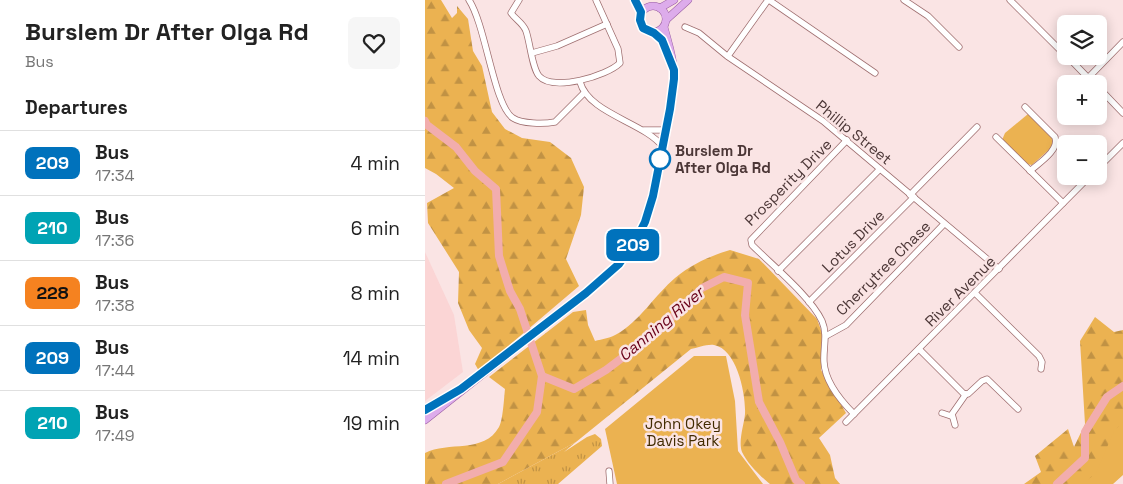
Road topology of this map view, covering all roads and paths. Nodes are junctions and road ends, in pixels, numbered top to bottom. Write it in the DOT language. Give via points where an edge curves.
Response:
graph roads {
  1 [pos="469,0"];
  2 [pos="519,0"];
  3 [pos="596,0"];
  4 [pos="673,0"];
  5 [pos="688,0"];
  6 [pos="768,0"];
  7 [pos="904,0"];
  8 [pos="1010,0"];
  9 [pos="637,2"];
  10 [pos="649,3"];
  11 [pos="660,8"];
  12 [pos="641,12"];
  13 [pos="667,19"];
  14 [pos="607,24"];
  15 [pos="685,27"];
  16 [pos="664,28"];
  17 [pos="654,33"];
  18 [pos="1123,42"];
  19 [pos="959,46"];
  20 [pos="1057,47"];
  21 [pos="532,53"];
  22 [pos="728,56"];
  23 [pos="1075,65"];
  24 [pos="674,70"];
  25 [pos="875,73"];
  26 [pos="1085,75"];
  27 [pos="1091,75"];
  28 [pos="580,82"];
  29 [pos="584,93"];
  30 [pos="1107,96"];
  31 [pos="1025,107"];
  32 [pos="1123,113"];
  33 [pos="977,127"];
  34 [pos="637,129"];
  35 [pos="666,130"];
  36 [pos="996,137"];
  37 [pos="847,140"];
  38 [pos="1123,143"];
  39 [pos="663,147"];
  40 [pos="1107,159"];
  41 [pos="880,169"];
  42 [pos="1030,171"];
  43 [pos="1081,185"];
  44 [pos="912,196"];
  45 [pos="1063,203"];
  46 [pos="944,224"];
  47 [pos="999,269"];
  48 [pos="778,271"];
  49 [pos="975,293"];
  50 [pos="809,302"];
  51 [pos="826,333"];
  52 [pos="919,349"];
  53 [pos="1041,369"];
  54 [pos="461,389"];
  55 [pos="966,394"];
  56 [pos="1018,409"];
  57 [pos="425,410"];
  58 [pos="942,413"];
  59 [pos="854,414"];
  60 [pos="951,416"];
  61 [pos="425,420"];
  62 [pos="846,422"];
  63 [pos="955,425"];
  64 [pos="609,471"];
  65 [pos="610,484"];
  1 -- 29 [label="street" via="479,19 501,103 510,116 520,121 555,122"];
  2 -- 21 [label="street" via="511,13 525,28"];
  3 -- 14 [label="street"];
  4 -- 11 [label="main road"];
  5 -- 13 [label="main road"];
  6 -- 22 [label="street"];
  6 -- 25 [label="street"];
  7 -- 19 [label="street" via="928,16"];
  8 -- 20 [label="street"];
  9 -- 12 [label="main road"];
  10 -- 11 [label="main road"];
  10 -- 12 [label="main road"];
  11 -- 13 [label="main road"];
  12 -- 17 [label="main road" via="643,28"];
  13 -- 16 [label="main road"];
  14 -- 21 [label="street"];
  14 -- 28 [label="street" via="618,49 619,63 615,68"];
  15 -- 22 [label="street, Phillip Street" via="699,33"];
  16 -- 17 [label="main road"];
  16 -- 24 [label="main road"];
  17 -- 24 [label="main road" via="666,48"];
  18 -- 27 [label="street"];
  21 -- 28 [label="street" via="541,78"];
  22 -- 37 [label="street, Phillip Street"];
  23 -- 26 [label="street"];
  24 -- 35 [label="main road"];
  28 -- 29 [label="street"];
  29 -- 34 [label="street"];
  30 -- 32 [label="street"];
  31 -- 42 [label="street" via="1055,137 1056,142 1055,147"];
  33 -- 44 [label="street, Lotus Drive"];
  34 -- 35 [label="street" via="651,132"];
  34 -- 39 [label="street" via="657,139"];
  35 -- 39 [label="main road"];
  36 -- 42 [label="street"];
  37 -- 41 [label="street, Phillip Street"];
  37 -- 48 [label="street, Prosperity Drive" via="751,237 752,245"];
  38 -- 40 [label="street"];
  39 -- 54 [label="main road" via="645,222 632,246 608,274"];
  41 -- 44 [label="street, Phillip Street"];
  41 -- 48 [label="street"];
  42 -- 45 [label="street"];
  43 -- 45 [label="street, River Avenue"];
  44 -- 46 [label="street, Phillip Street"];
  44 -- 50 [label="street, Lotus Drive"];
  45 -- 47 [label="street, River Avenue"];
  46 -- 47 [label="street, Phillip Street"];
  46 -- 51 [label="street, Cherrytree Chase" via="838,330"];
  47 -- 49 [label="street, River Avenue"];
  48 -- 50 [label="street, Prosperity Drive"];
  49 -- 52 [label="street, River Avenue"];
  49 -- 53 [label="street" via="1039,356"];
  50 -- 51 [label="street, Prosperity Drive"];
  51 -- 59 [label="street" via="825,373 839,398"];
  52 -- 55 [label="street"];
  52 -- 59 [label="street, River Avenue"];
  54 -- 57 [label="main road"];
  54 -- 61 [label="main road"];
  55 -- 56 [label="street" via="987,379"];
  55 -- 60 [label="street"];
  58 -- 60 [label="street"];
  59 -- 62 [label="street, River Avenue"];
  60 -- 63 [label="street"];
  64 -- 65 [label="street"];
}
